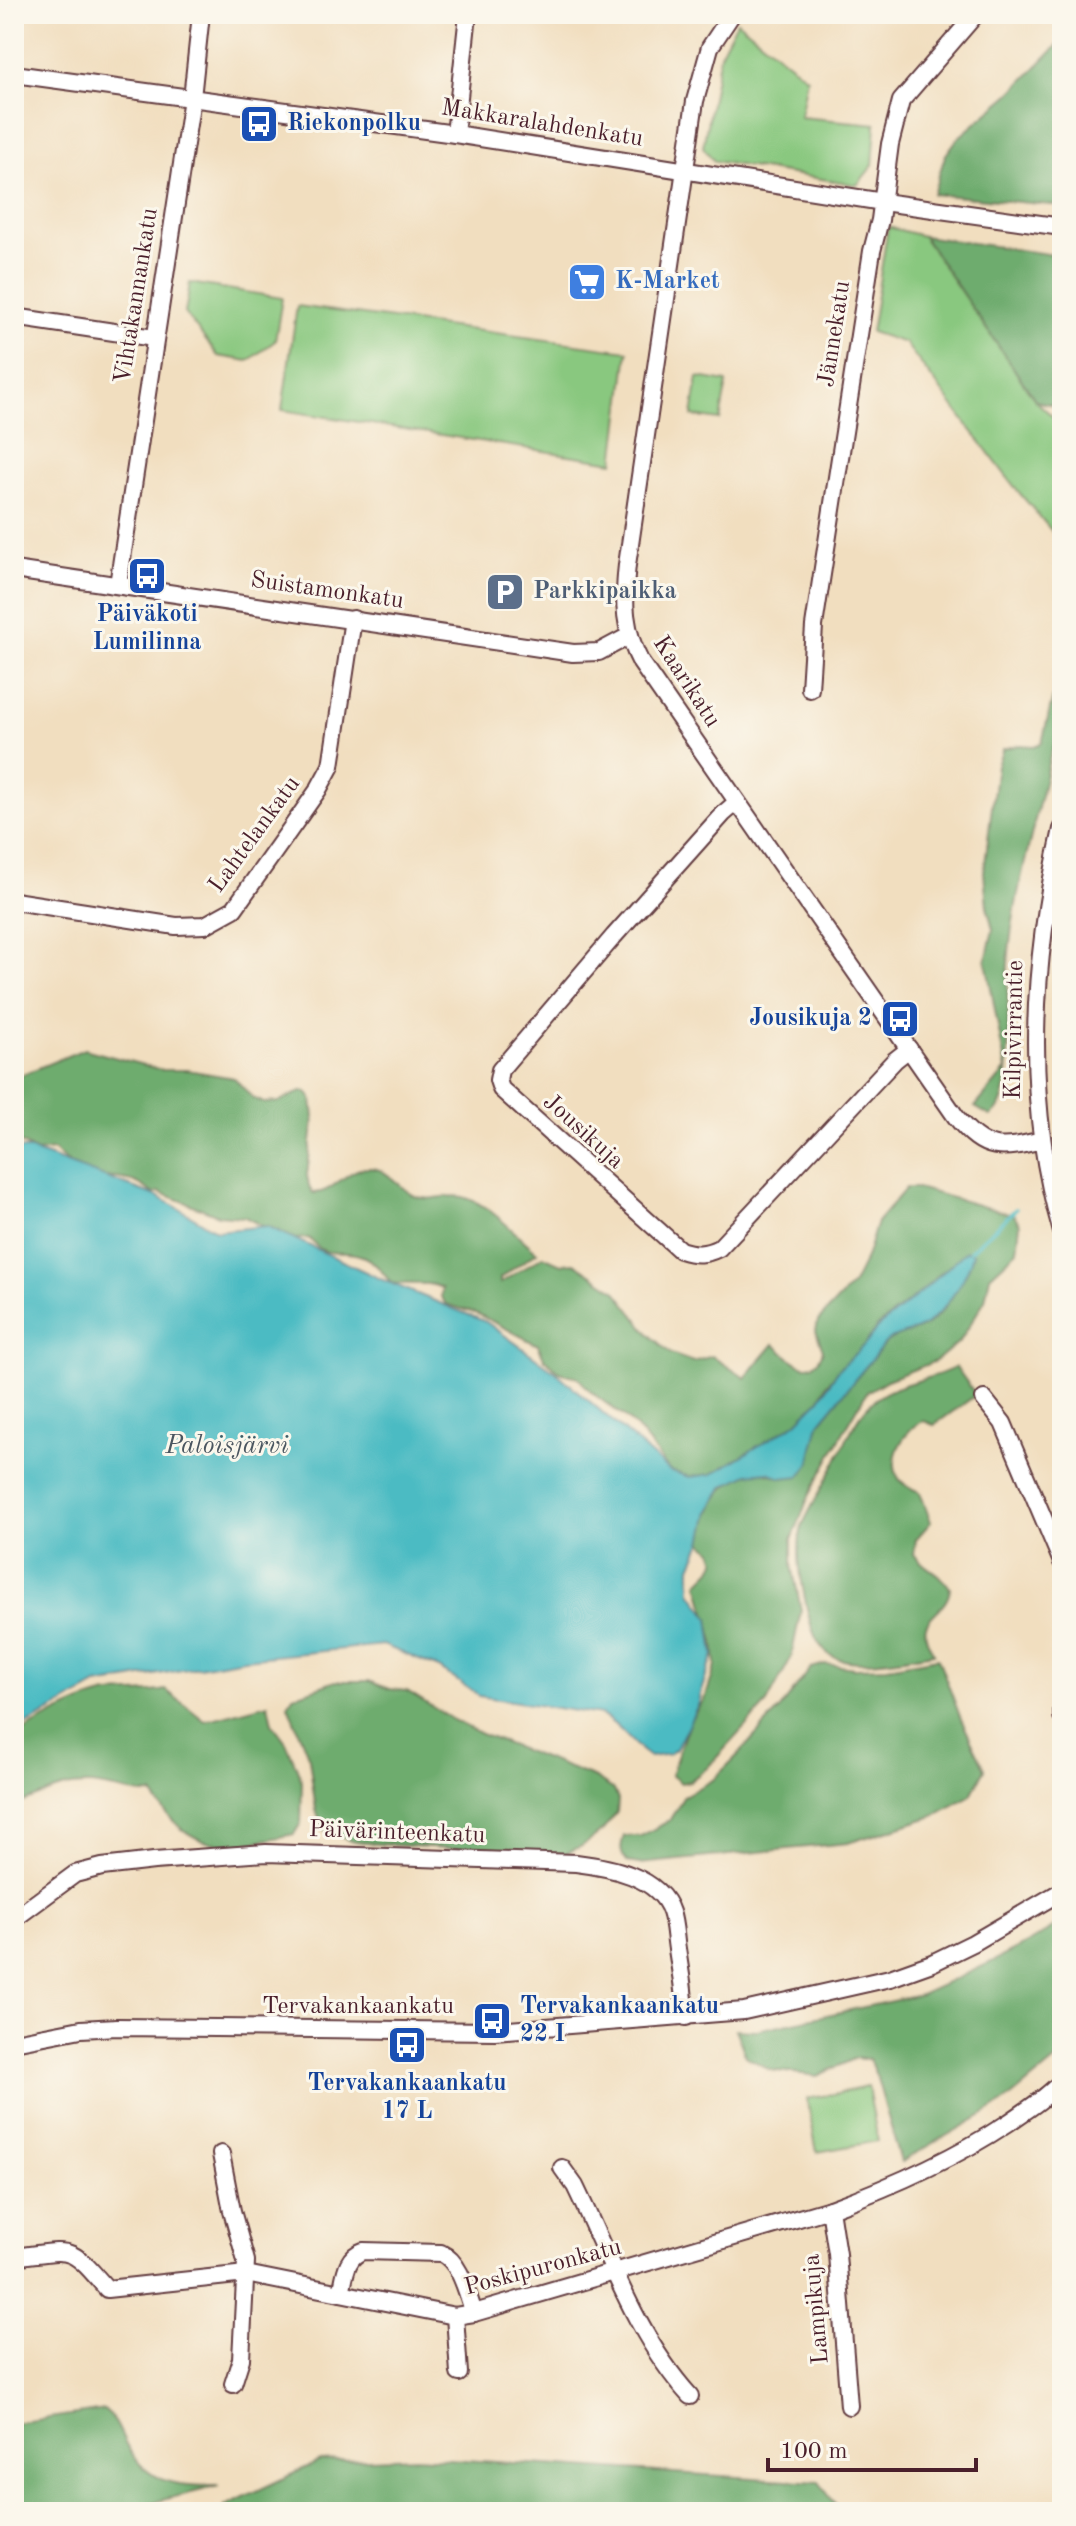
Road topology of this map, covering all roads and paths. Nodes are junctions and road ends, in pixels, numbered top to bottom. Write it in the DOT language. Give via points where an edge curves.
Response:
graph roads {
  1 [pos="201,14"];
  2 [pos="468,14"];
  3 [pos="732,14"];
  4 [pos="976,14"];
  5 [pos="14,74"];
  6 [pos="192,98"];
  7 [pos="455,134"];
  8 [pos="686,171"];
  9 [pos="883,202"];
  10 [pos="1062,227"];
  11 [pos="14,317"];
  12 [pos="154,338"];
  13 [pos="14,570"];
  14 [pos="118,585"];
  15 [pos="353,619"];
  16 [pos="629,636"];
  17 [pos="810,689"];
  18 [pos="737,802"];
  19 [pos="1062,829"];
  20 [pos="14,901"];
  21 [pos="909,1049"];
  22 [pos="1042,1140"];
  23 [pos="1062,1232"];
  24 [pos="984,1399"];
  25 [pos="1062,1562"];
  26 [pos="1062,1707"];
  27 [pos="1062,1716"];
  28 [pos="1062,1891"];
  29 [pos="14,1919"];
  30 [pos="686,2017"];
  31 [pos="15,2039"];
  32 [pos="1061,2085"];
  33 [pos="221,2154"];
  34 [pos="562,2168"];
  35 [pos="830,2209"];
  36 [pos="14,2257"];
  37 [pos="617,2273"];
  38 [pos="246,2274"];
  39 [pos="341,2293"];
  40 [pos="474,2313"];
  41 [pos="455,2316"];
  42 [pos="459,2373"];
  43 [pos="233,2384"];
  44 [pos="690,2396"];
  45 [pos="849,2406"];
  1 -- 6 [label="street, Vihtakannankatu"];
  2 -- 7 [label="street"];
  3 -- 8 [label="street, Kaarikatu" via="704,61"];
  4 -- 9 [label="street, Jännekatu" via="901,101"];
  5 -- 6 [label="street, Makkaralahdenkatu"];
  6 -- 7 [label="street, Makkaralahdenkatu"];
  6 -- 12 [label="street, Vihtakannankatu"];
  7 -- 8 [label="street, Makkaralahdenkatu"];
  8 -- 9 [label="street, Makkaralahdenkatu"];
  8 -- 16 [label="street, Kaarikatu" via="627,565 624,615"];
  9 -- 10 [label="street, Makkaralahdenkatu"];
  9 -- 17 [label="street, Jännekatu" via="814,626"];
  11 -- 12 [label="street"];
  12 -- 14 [label="street, Vihtakannankatu"];
  13 -- 14 [label="street, Suistamonkatu"];
  14 -- 15 [label="street, Suistamonkatu"];
  15 -- 16 [label="street, Suistamonkatu" via="584,654"];
  15 -- 20 [label="street, Lahtelankatu" via="331,766 234,909 205,925 176,926"];
  16 -- 18 [label="street, Kaarikatu" via="641,663"];
  18 -- 21 [label="street, Kaarikatu"];
  18 -- 21 [label="street, Jousikuja" via="500,1070 501,1089 680,1250 708,1254"];
  19 -- 22 [label="street, Kilpivirrantie" via="1037,991 1035,1071"];
  21 -- 22 [label="street, Kaarikatu" via="973,1136 997,1148"];
  22 -- 23 [label="street, Kilpivirrantie"];
  24 -- 25 [label="street" via="1003,1423"];
  26 -- 27 [label="street"];
  28 -- 30 [label="street, Tervakankaankatu" via="973,1943 890,1978 744,2011"];
  29 -- 30 [label="street, Päivärinteenkatu" via="75,1874 154,1861 266,1853 609,1867 644,1883 667,1904"];
  30 -- 31 [label="street, Tervakankaankatu" via="495,2031 117,2027"];
  32 -- 35 [label="street, Poskipuronkatu" via="941,2163"];
  33 -- 38 [label="street"];
  34 -- 37 [label="street"];
  35 -- 37 [label="street, Poskipuronkatu"];
  35 -- 45 [label="street, Lampikuja"];
  36 -- 38 [label="street, Poskipuronkatu" via="73,2253 107,2289"];
  37 -- 40 [label="street, Poskipuronkatu"];
  37 -- 44 [label="street" via="673,2378"];
  38 -- 39 [label="street, Poskipuronkatu"];
  38 -- 43 [label="street" via="241,2359"];
  39 -- 40 [label="street" via="354,2254 441,2253 455,2264"];
  39 -- 41 [label="street, Poskipuronkatu"];
  40 -- 41 [label="street, Poskipuronkatu"];
  41 -- 42 [label="street"];
}
